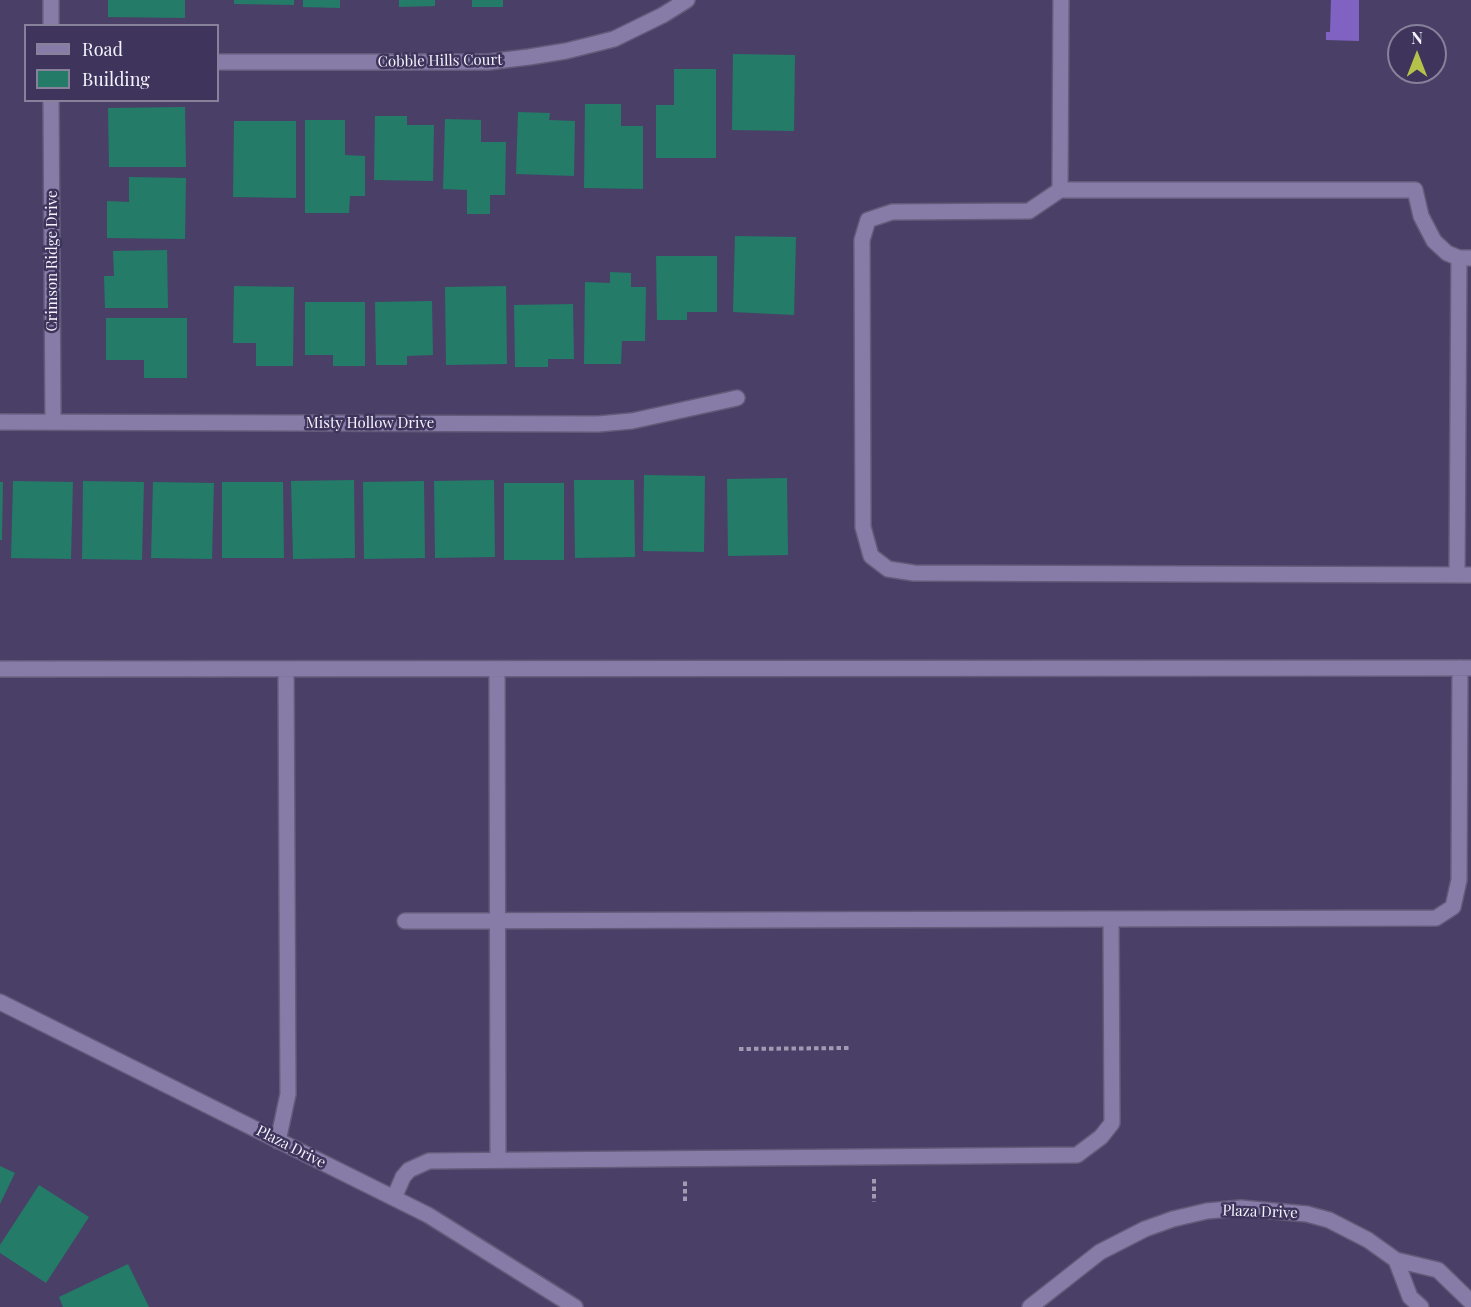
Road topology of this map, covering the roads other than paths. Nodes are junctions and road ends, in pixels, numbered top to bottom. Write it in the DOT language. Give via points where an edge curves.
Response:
graph roads {
  1 [pos="51,0"];
  2 [pos="687,0"];
  3 [pos="1061,0"];
  4 [pos="51,24"];
  5 [pos="219,62"];
  6 [pos="51,102"];
  7 [pos="1060,190"];
  8 [pos="1465,258"];
  9 [pos="737,398"];
  10 [pos="0,422"];
  11 [pos="53,422"];
  12 [pos="1464,575"];
  13 [pos="1465,668"];
  14 [pos="0,669"];
  15 [pos="286,669"];
  16 [pos="497,669"];
  17 [pos="1111,919"];
  18 [pos="405,921"];
  19 [pos="498,921"];
  20 [pos="0,1002"];
  21 [pos="278,1141"];
  22 [pos="498,1160"];
  23 [pos="394,1198"];
  24 [pos="1396,1260"];
  25 [pos="1471,1302"];
  26 [pos="575,1307"];
  27 [pos="1030,1307"];
  28 [pos="1421,1307"];
  1 -- 4 [label="street"];
  2 -- 5 [label="street, Cobble Hills Court" via="614,39 529,57 488,62"];
  3 -- 7 [label="street"];
  6 -- 11 [label="street, Crimson Ridge Drive"];
  7 -- 8 [label="street" via="1415,190 1421,216 1434,241 1447,253"];
  7 -- 12 [label="street" via="1029,211 892,212 868,220 862,240 863,527 871,556 888,569 914,573"];
  8 -- 12 [label="street"];
  9 -- 11 [label="street, Misty Hollow Drive" via="632,422"];
  10 -- 11 [label="street, Misty Hollow Drive"];
  13 -- 16 [label="street"];
  13 -- 17 [label="street" via="1459,880 1453,907 1436,918"];
  14 -- 15 [label="street"];
  15 -- 16 [label="street"];
  15 -- 21 [label="street" via="288,1094"];
  16 -- 19 [label="street"];
  17 -- 19 [label="street"];
  17 -- 22 [label="street" via="1112,1123 1077,1155"];
  18 -- 19 [label="street"];
  19 -- 22 [label="street"];
  20 -- 21 [label="street, Plaza Drive"];
  21 -- 23 [label="street, Plaza Drive"];
  22 -- 23 [label="street" via="429,1161 409,1170"];
  23 -- 26 [label="street, Plaza Drive"];
  24 -- 25 [label="street, Plaza Drive" via="1438,1270"];
  24 -- 27 [label="street, Plaza Drive" via="1368,1240 1329,1220 1307,1214 1240,1208 1207,1211 1145,1229 1100,1252"];
  24 -- 28 [label="street" via="1410,1297"];
}
